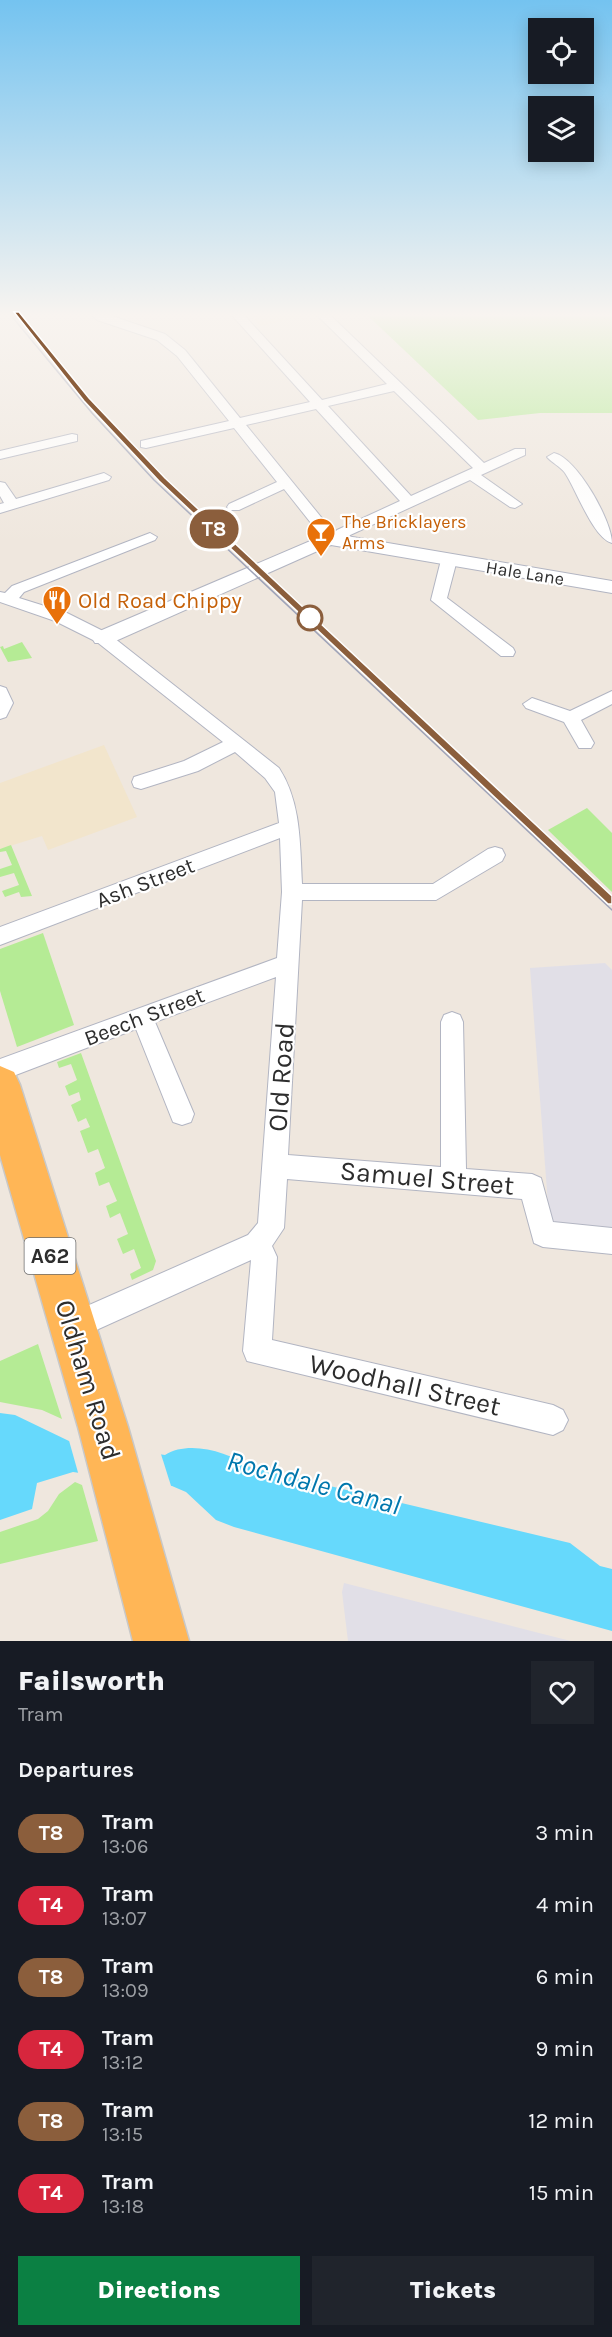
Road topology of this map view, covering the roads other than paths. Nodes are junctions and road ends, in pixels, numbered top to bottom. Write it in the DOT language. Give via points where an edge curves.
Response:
graph roads {
  1 [pos="211,390"];
  2 [pos="305,390"];
  3 [pos="382,390"];
  4 [pos="400,390"];
  5 [pos="319,405"];
  6 [pos="240,424"];
  7 [pos="72,438"];
  8 [pos="147,444"];
  9 [pos="520,452"];
  10 [pos="0,455"];
  11 [pos="555,460"];
  12 [pos="476,472"];
  13 [pos="104,477"];
  14 [pos="286,483"];
  15 [pos="0,486"];
  16 [pos="410,502"];
  17 [pos="515,504"];
  18 [pos="6,507"];
  19 [pos="234,507"];
  20 [pos="150,537"];
  21 [pos="612,538"];
  22 [pos="335,540"];
  23 [pos="449,560"];
  24 [pos="612,587"];
  25 [pos="4,598"];
  26 [pos="103,638"];
  27 [pos="507,652"];
  28 [pos="0,692"];
  29 [pos="612,697"];
  30 [pos="532,705"];
  31 [pos="0,713"];
  32 [pos="571,718"];
  33 [pos="237,743"];
  34 [pos="585,743"];
  35 [pos="141,782"];
  36 [pos="290,830"];
  37 [pos="495,855"];
  38 [pos="292,892"];
  39 [pos="0,936"];
  40 [pos="288,968"];
  41 [pos="142,1017"];
  42 [pos="452,1022"];
  43 [pos="0,1070"];
  44 [pos="0,1085"];
  45 [pos="182,1114"];
  46 [pos="276,1166"];
  47 [pos="454,1180"];
  48 [pos="612,1241"];
  49 [pos="256,1244"];
  50 [pos="72,1327"];
  51 [pos="553,1420"];
  52 [pos="161,1641"];
  1 -- 6 [label="street"];
  2 -- 5 [label="street"];
  3 -- 5 [label="street"];
  4 -- 12 [label="street"];
  5 -- 6 [label="street"];
  5 -- 16 [label="street"];
  6 -- 8 [label="street"];
  6 -- 14 [label="street"];
  7 -- 10 [label="street"];
  9 -- 12 [label="street"];
  11 -- 21 [label="street" via="569,468"];
  12 -- 16 [label="street"];
  12 -- 17 [label="street"];
  13 -- 18 [label="street"];
  14 -- 19 [label="street"];
  14 -- 22 [label="street"];
  15 -- 18 [label="street"];
  16 -- 22 [label="street" via="342,533"];
  20 -- 25 [label="street"];
  22 -- 23 [label="street, Hale Lane"];
  22 -- 26 [label="street"];
  23 -- 24 [label="street, Hale Lane"];
  23 -- 27 [label="street" via="439,600"];
  25 -- 26 [label="street, Old Road" via="62,617"];
  26 -- 33 [label="street, Old Road"];
  28 -- 31 [label="street" via="4,703"];
  29 -- 32 [label="street"];
  30 -- 32 [label="street"];
  32 -- 34 [label="street"];
  33 -- 35 [label="street" via="190,766"];
  33 -- 36 [label="street, Old Road" via="272,773 282,791"];
  36 -- 38 [label="street, Old Road"];
  36 -- 39 [label="street, Ash Street" via="235,846"];
  37 -- 38 [label="street" via="436,892"];
  38 -- 40 [label="street, Old Road"];
  40 -- 41 [label="street, Beech Street" via="276,968"];
  40 -- 46 [label="street, Old Road"];
  41 -- 43 [label="street, Beech Street"];
  41 -- 45 [label="street"];
  42 -- 47 [label="street"];
  44 -- 50 [label="highway, Oldham Road / A62"];
  46 -- 47 [label="street, Samuel Street"];
  46 -- 49 [label="street, Old Road" via="271,1228"];
  47 -- 48 [label="street, Samuel Street" via="532,1187 543,1234"];
  49 -- 50 [label="street"];
  49 -- 51 [label="street, Woodhall Street" via="264,1257 257,1351"];
  50 -- 52 [label="highway, Oldham Road / A62"];
}
